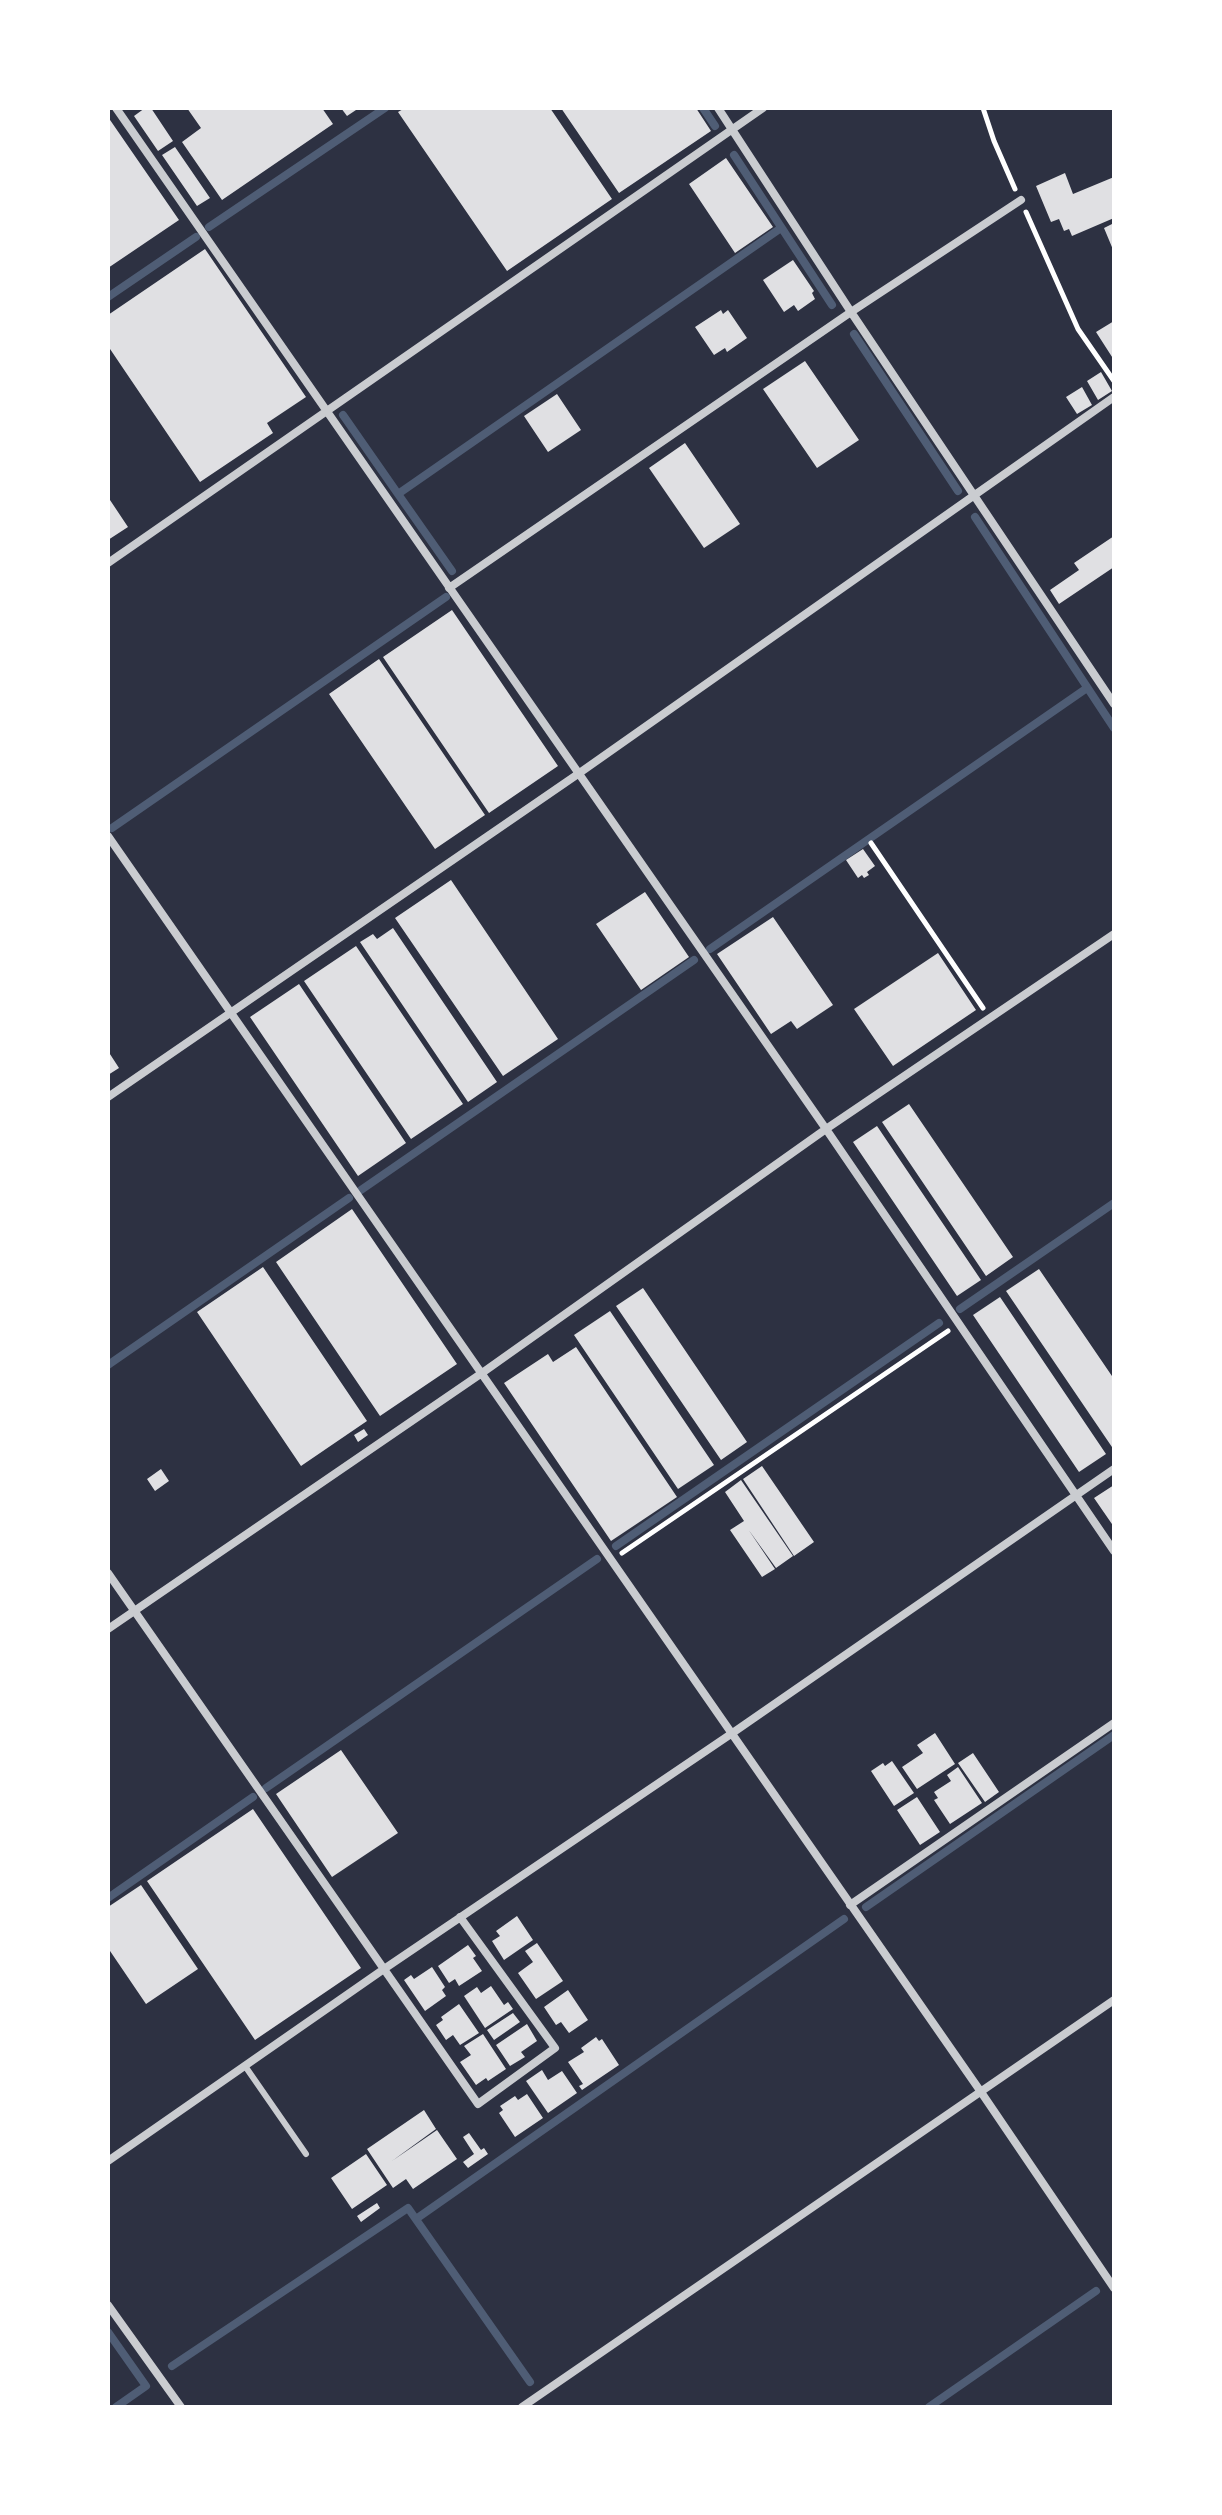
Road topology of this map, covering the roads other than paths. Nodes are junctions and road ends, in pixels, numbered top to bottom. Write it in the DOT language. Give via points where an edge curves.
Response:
graph roads {
  1 [pos="116,108"];
  2 [pos="718,108"];
  3 [pos="763,108"];
  4 [pos="732,130"];
  5 [pos="1021,200"];
  6 [pos="851,312"];
  7 [pos="1114,397"];
  8 [pos="327,412"];
  9 [pos="974,496"];
  10 [pos="108,563"];
  11 [pos="449,588"];
  12 [pos="1114,704"];
  13 [pos="578,774"];
  14 [pos="108,836"];
  15 [pos="1114,934"];
  16 [pos="230,1013"];
  17 [pos="108,1097"];
  18 [pos="826,1129"];
  19 [pos="482,1373"];
  20 [pos="1114,1469"];
  21 [pos="1076,1495"];
  22 [pos="1114,1551"];
  23 [pos="108,1573"];
  24 [pos="135,1611"];
  25 [pos="108,1629"];
  26 [pos="1114,1723"];
  27 [pos="731,1734"];
  28 [pos="850,1905"];
  29 [pos="460,1917"];
  30 [pos="384,1969"];
  31 [pos="1114,2000"];
  32 [pos="245,2066"];
  33 [pos="981,2092"];
  34 [pos="306,2154"];
  35 [pos="108,2161"];
  36 [pos="1114,2288"];
  37 [pos="108,2305"];
  38 [pos="181,2407"];
  39 [pos="522,2407"];
  1 -- 8 [label="street"];
  2 -- 4 [label="street"];
  3 -- 4 [label="street"];
  4 -- 6 [label="street"];
  4 -- 8 [label="street"];
  5 -- 6 [label="street"];
  6 -- 9 [label="street"];
  6 -- 11 [label="street"];
  7 -- 9 [label="street"];
  8 -- 10 [label="street"];
  8 -- 11 [label="street"];
  9 -- 12 [label="street"];
  9 -- 13 [label="street"];
  11 -- 13 [label="street"];
  13 -- 16 [label="street"];
  13 -- 18 [label="street"];
  14 -- 16 [label="street"];
  15 -- 18 [label="street"];
  16 -- 17 [label="street"];
  16 -- 19 [label="street"];
  18 -- 19 [label="street"];
  18 -- 21 [label="street"];
  19 -- 24 [label="street"];
  19 -- 27 [label="street"];
  20 -- 21 [label="street"];
  21 -- 22 [label="street"];
  21 -- 27 [label="street"];
  23 -- 24 [label="street"];
  24 -- 25 [label="street"];
  24 -- 30 [label="street"];
  26 -- 28 [label="street"];
  27 -- 28 [label="street"];
  27 -- 29 [label="street"];
  28 -- 33 [label="street"];
  29 -- 30 [label="street"];
  29 -- 30 [label="street" via="555,2048 478,2104"];
  30 -- 32 [label="street"];
  31 -- 33 [label="street"];
  32 -- 34 [label="lane"];
  32 -- 35 [label="street"];
  33 -- 36 [label="street"];
  33 -- 39 [label="street"];
  37 -- 38 [label="street"];
}
